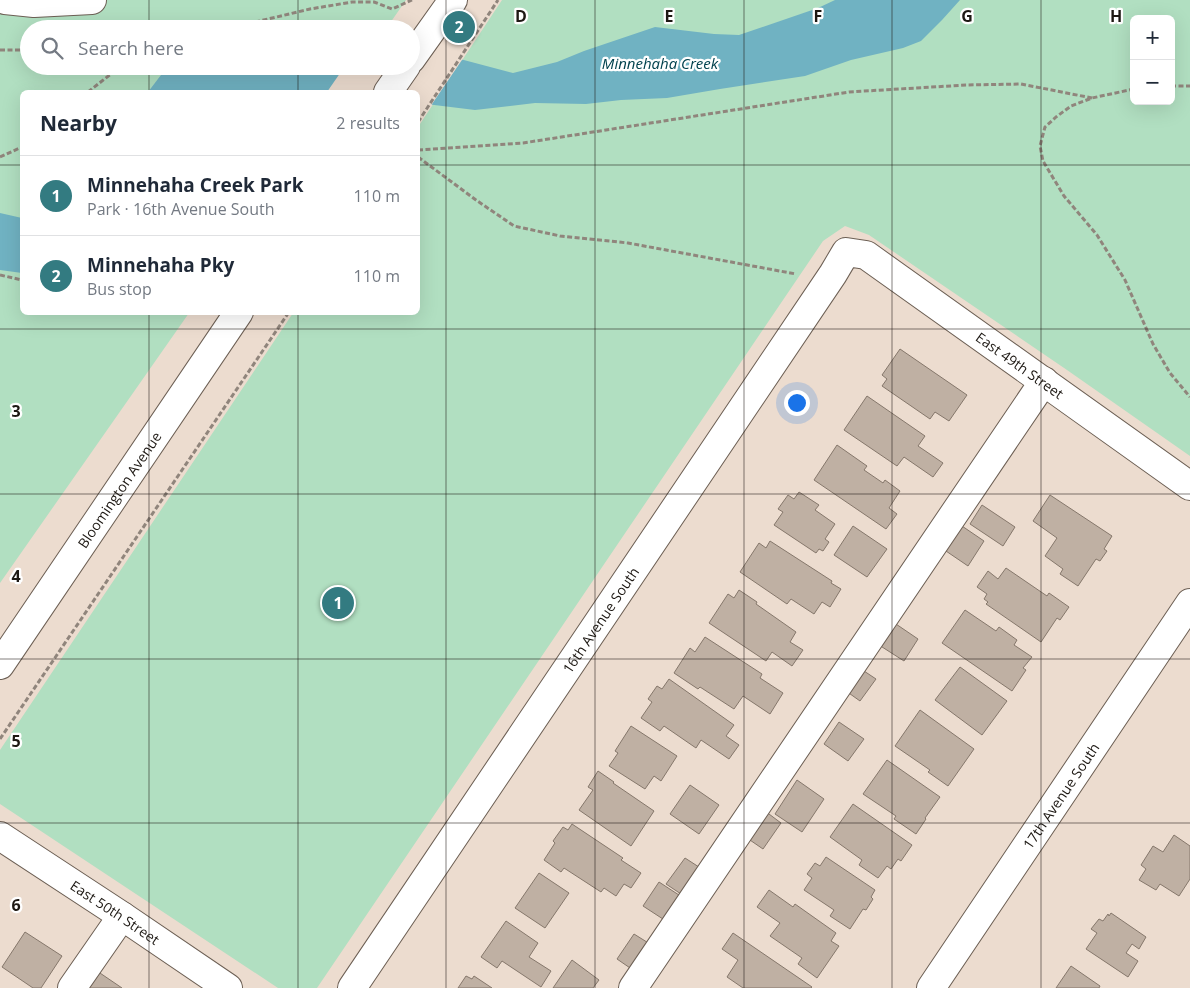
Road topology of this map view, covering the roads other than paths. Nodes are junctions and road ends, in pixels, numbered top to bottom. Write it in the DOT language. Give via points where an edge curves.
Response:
graph roads {
  1 [pos="4,0"];
  2 [pos="92,0"];
  3 [pos="452,0"];
  4 [pos="420,45"];
  5 [pos="400,75"];
  6 [pos="389,90"];
  7 [pos="846,252"];
  8 [pos="237,315"];
  9 [pos="1044,381"];
  10 [pos="1190,486"];
  11 [pos="1190,603"];
  12 [pos="0,665"];
  13 [pos="0,836"];
  14 [pos="122,916"];
  15 [pos="72,988"];
  16 [pos="228,988"];
  17 [pos="352,988"];
  18 [pos="633,988"];
  19 [pos="931,988"];
  1 -- 2 [label="street" via="34,4"];
  3 -- 4 [label="street"];
  5 -- 6 [label="street"];
  7 -- 9 [label="street, East 49th Street" via="866,255"];
  7 -- 17 [label="street, 16th Avenue South"];
  8 -- 12 [label="street, Bloomington Avenue"];
  9 -- 10 [label="street, East 49th Street"];
  9 -- 18 [label="street"];
  11 -- 19 [label="street, 17th Avenue South"];
  13 -- 14 [label="street, East 50th Street"];
  14 -- 15 [label="street"];
  14 -- 16 [label="street, East 50th Street"];
}
